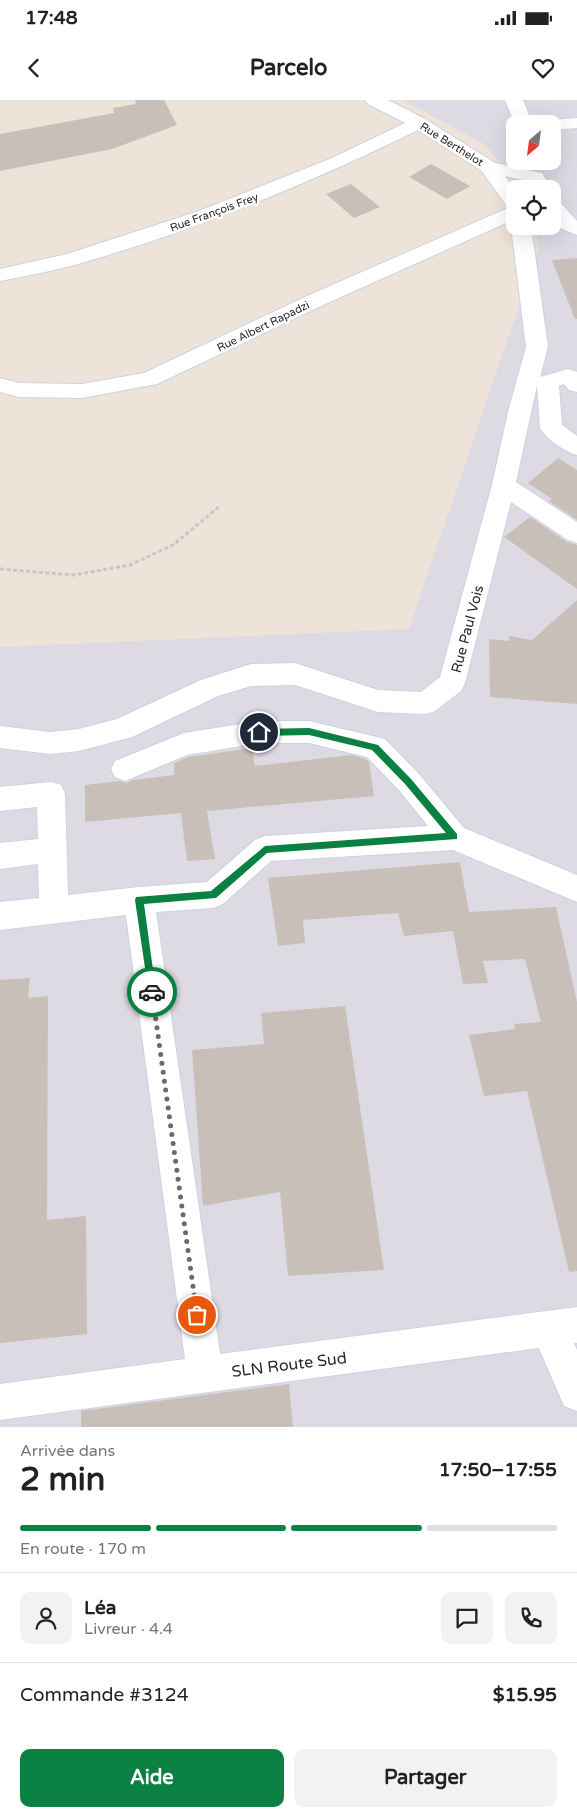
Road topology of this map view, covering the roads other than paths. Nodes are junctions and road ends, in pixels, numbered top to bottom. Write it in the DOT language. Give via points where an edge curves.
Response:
graph roads {
  1 [pos="374,100"];
  2 [pos="514,100"];
  3 [pos="520,115"];
  4 [pos="419,123"];
  5 [pos="577,123"];
  6 [pos="561,124"];
  7 [pos="489,167"];
  8 [pos="537,180"];
  9 [pos="506,191"];
  10 [pos="506,216"];
  11 [pos="561,216"];
  12 [pos="577,229"];
  13 [pos="522,235"];
  14 [pos="0,276"];
  15 [pos="577,384"];
  16 [pos="0,385"];
  17 [pos="577,447"];
  18 [pos="504,485"];
  19 [pos="577,534"];
  20 [pos="0,737"];
  21 [pos="125,768"];
  22 [pos="0,799"];
  23 [pos="454,836"];
  24 [pos="52,850"];
  25 [pos="0,856"];
  26 [pos="577,889"];
  27 [pos="139,900"];
  28 [pos="54,910"];
  29 [pos="0,916"];
  30 [pos="563,1327"];
  31 [pos="205,1374"];
  32 [pos="577,1393"];
  33 [pos="0,1402"];
  1 -- 4 [label="street, Rue Berthelot"];
  2 -- 3 [label="street"];
  4 -- 7 [label="street, Rue Berthelot"];
  4 -- 14 [label="street, Rue François Frey" via="339,162 206,215 72,259"];
  5 -- 6 [label="street"];
  7 -- 8 [label="street"];
  7 -- 9 [label="street, Rue Berthelot"];
  10 -- 16 [label="street, Rue Albert Rapadzi" via="314,300 149,379 82,391 19,390"];
  11 -- 12 [label="street"];
  13 -- 18 [label="street, Rue Paul Vois" via="537,346"];
  15 -- 17 [label="street" via="568,376 548,381 551,428"];
  18 -- 19 [label="street"];
  18 -- 20 [label="street, Rue Paul Vois" via="452,683 426,703 378,701 295,674 251,675 210,688 122,729 79,740 50,743"];
  21 -- 23 [label="street" via="184,744 259,732 309,732 375,747"];
  22 -- 24 [label="street" via="51,794"];
  23 -- 26 [label="street"];
  23 -- 27 [label="street" via="265,850 213,895"];
  24 -- 25 [label="street"];
  24 -- 28 [label="street"];
  27 -- 28 [label="street"];
  27 -- 31 [label="street"];
  28 -- 29 [label="street"];
  30 -- 31 [label="street, SLN Route Sud"];
  30 -- 32 [label="street"];
  31 -- 33 [label="street, SLN Route Sud"];
}
